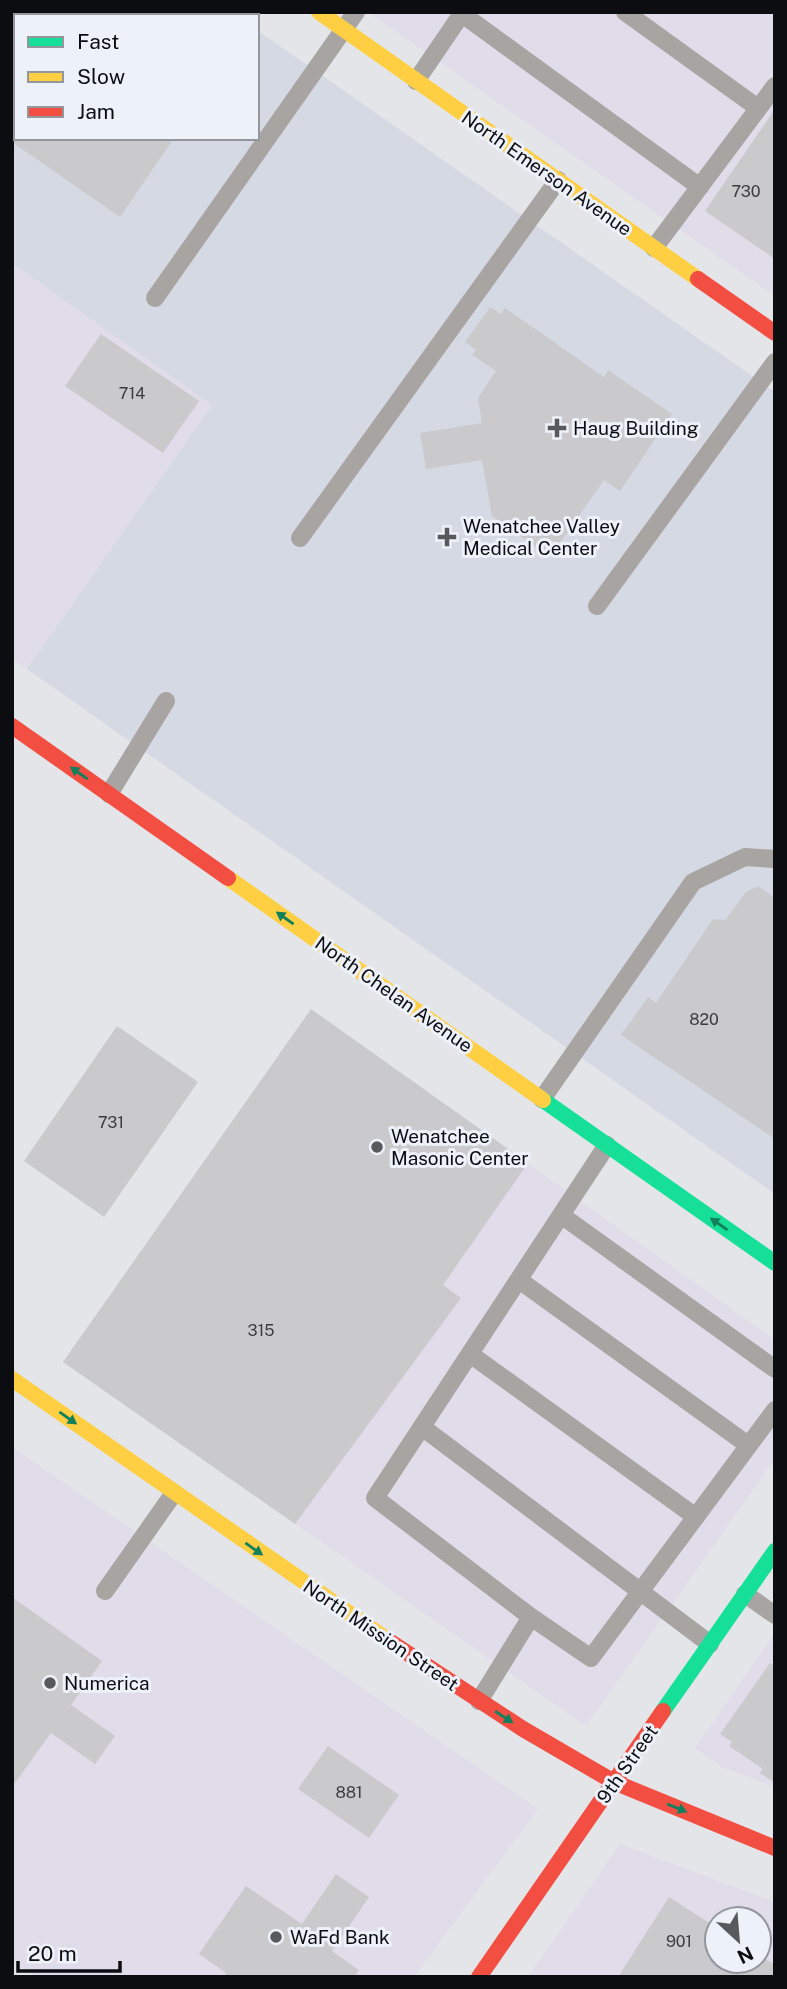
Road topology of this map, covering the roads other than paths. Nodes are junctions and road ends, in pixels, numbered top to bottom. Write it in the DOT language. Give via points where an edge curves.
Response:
graph roads {
  1 [pos="319,12"];
  2 [pos="356,12"];
  3 [pos="625,12"];
  4 [pos="463,13"];
  5 [pos="344,29"];
  6 [pos="416,80"];
  7 [pos="775,86"];
  8 [pos="758,108"];
  9 [pos="558,180"];
  10 [pos="700,187"];
  11 [pos="654,248"];
  12 [pos="155,298"];
  13 [pos="775,333"];
  14 [pos="775,362"];
  15 [pos="300,538"];
  16 [pos="597,606"];
  17 [pos="166,701"];
  18 [pos="12,726"];
  19 [pos="109,794"];
  20 [pos="775,859"];
  21 [pos="542,1099"];
  22 [pos="607,1145"];
  23 [pos="561,1215"];
  24 [pos="775,1263"];
  25 [pos="519,1280"];
  26 [pos="470,1354"];
  27 [pos="775,1369"];
  28 [pos="12,1379"];
  29 [pos="775,1410"];
  30 [pos="422,1427"];
  31 [pos="748,1445"];
  32 [pos="174,1493"];
  33 [pos="696,1517"];
  34 [pos="775,1551"];
  35 [pos="105,1591"];
  36 [pos="640,1592"];
  37 [pos="745,1594"];
  38 [pos="775,1615"];
  39 [pos="531,1617"];
  40 [pos="710,1644"];
  41 [pos="479,1701"];
  42 [pos="614,1782"];
  43 [pos="775,1848"];
  44 [pos="479,1977"];
  1 -- 5 [label="main road, North Emerson Avenue"];
  2 -- 5 [label="lane"];
  3 -- 8 [label="lane"];
  4 -- 6 [label="lane"];
  4 -- 10 [label="lane"];
  5 -- 6 [label="main road, North Emerson Avenue"];
  5 -- 12 [label="lane"];
  6 -- 9 [label="main road, North Emerson Avenue"];
  7 -- 8 [label="lane"];
  8 -- 10 [label="lane"];
  9 -- 11 [label="main road, North Emerson Avenue"];
  9 -- 15 [label="lane"];
  10 -- 11 [label="lane"];
  11 -- 13 [label="main road, North Emerson Avenue"];
  14 -- 16 [label="lane"];
  17 -- 19 [label="lane"];
  19 -- 18 [label="main road, North Chelan Avenue, one-way"];
  21 -- 19 [label="main road, North Chelan Avenue, one-way"];
  20 -- 21 [label="lane" via="745,857 693,882"];
  21 -- 22 [label="main road, North Chelan Avenue"];
  22 -- 23 [label="lane"];
  24 -- 22 [label="main road, North Chelan Avenue, one-way"];
  23 -- 25 [label="lane"];
  23 -- 27 [label="lane"];
  25 -- 26 [label="lane"];
  25 -- 31 [label="lane"];
  26 -- 30 [label="lane"];
  26 -- 33 [label="lane"];
  28 -- 32 [label="main road, North Mission Street, one-way"];
  29 -- 31 [label="lane"];
  30 -- 36 [label="lane"];
  30 -- 39 [label="lane" via="375,1498"];
  31 -- 33 [label="lane"];
  32 -- 35 [label="lane"];
  32 -- 41 [label="main road, North Mission Street, one-way"];
  33 -- 36 [label="lane"];
  34 -- 37 [label="main road, 9th Street"];
  36 -- 39 [label="lane" via="591,1658"];
  36 -- 40 [label="lane"];
  37 -- 38 [label="lane"];
  37 -- 40 [label="main road, 9th Street"];
  39 -- 41 [label="lane"];
  40 -- 42 [label="main road, 9th Street"];
  41 -- 42 [label="main road, North Mission Street, one-way"];
  42 -- 43 [label="main road, North Mission Street, one-way"];
  42 -- 44 [label="main road, 9th Street"];
}
